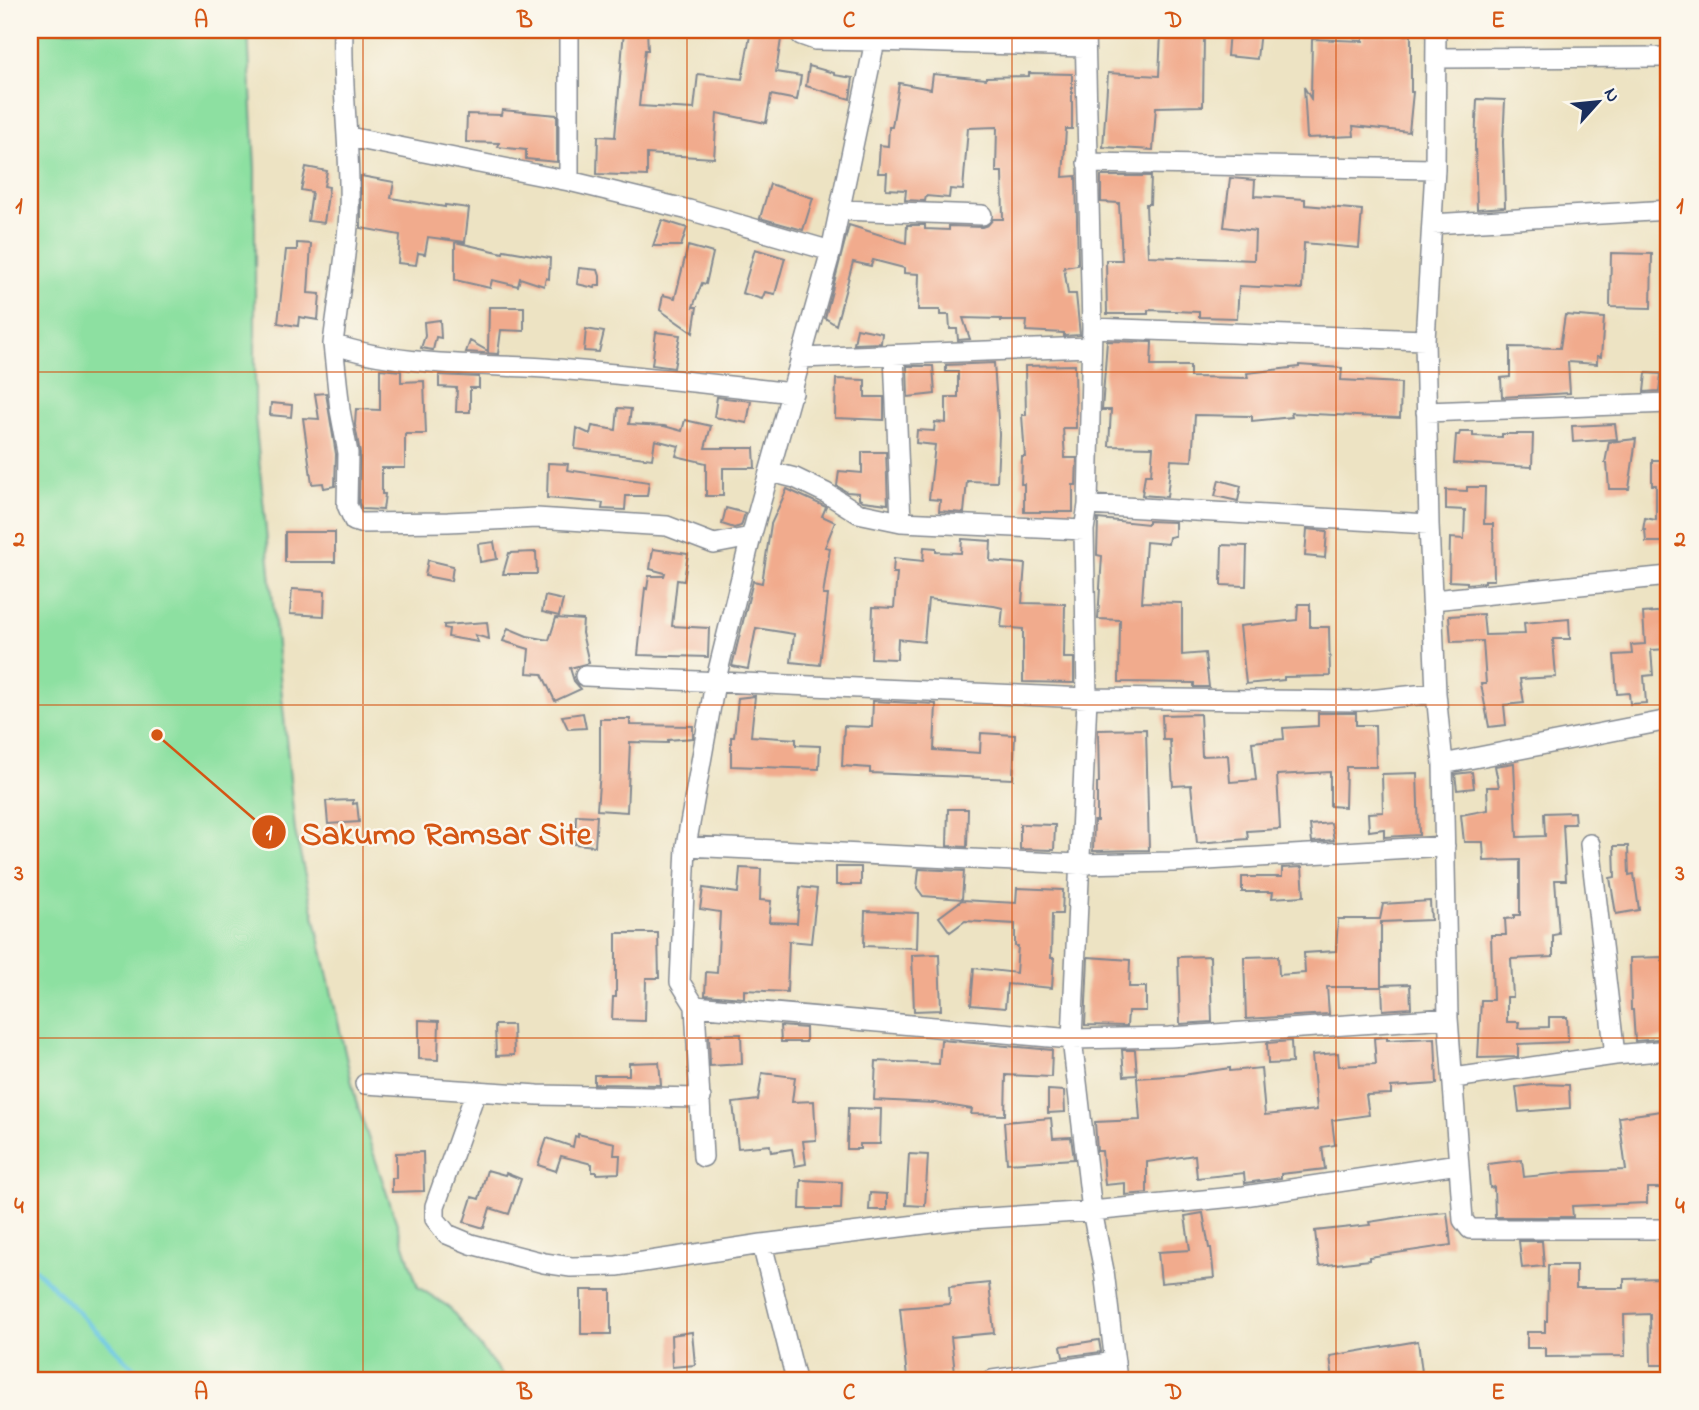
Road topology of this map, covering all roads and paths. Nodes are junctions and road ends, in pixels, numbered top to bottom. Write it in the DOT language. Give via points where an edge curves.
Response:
graph roads {
  1 [pos="343,30"];
  2 [pos="569,30"];
  3 [pos="799,30"];
  4 [pos="1436,30"];
  5 [pos="1085,38"];
  6 [pos="875,41"];
  7 [pos="1669,57"];
  8 [pos="1436,58"];
  9 [pos="349,136"];
  10 [pos="1087,163"];
  11 [pos="1435,169"];
  12 [pos="569,181"];
  13 [pos="841,210"];
  14 [pos="1669,210"];
  15 [pos="982,215"];
  16 [pos="1432,224"];
  17 [pos="831,251"];
  18 [pos="1091,337"];
  19 [pos="1424,340"];
  20 [pos="333,344"];
  21 [pos="894,355"];
  22 [pos="800,358"];
  23 [pos="793,393"];
  24 [pos="1669,403"];
  25 [pos="1426,412"];
  26 [pos="771,472"];
  27 [pos="1088,505"];
  28 [pos="901,522"];
  29 [pos="1429,524"];
  30 [pos="1084,530"];
  31 [pos="751,537"];
  32 [pos="1669,576"];
  33 [pos="1433,600"];
  34 [pos="585,676"];
  35 [pos="715,683"];
  36 [pos="1436,693"];
  37 [pos="1087,698"];
  38 [pos="1669,720"];
  39 [pos="1443,764"];
  40 [pos="1590,844"];
  41 [pos="686,846"];
  42 [pos="1445,846"];
  43 [pos="1079,864"];
  44 [pos="695,1006"];
  45 [pos="1448,1018"];
  46 [pos="1072,1039"];
  47 [pos="1669,1050"];
  48 [pos="1615,1055"];
  49 [pos="1454,1078"];
  50 [pos="365,1084"];
  51 [pos="475,1091"];
  52 [pos="701,1098"];
  53 [pos="703,1157"];
  54 [pos="1458,1164"];
  55 [pos="1092,1211"];
  56 [pos="1669,1229"];
  57 [pos="762,1244"];
  58 [pos="1116,1371"];
  59 [pos="796,1380"];
  60 [pos="992,1380"];
  1 -- 9 [label="street"];
  2 -- 12 [label="street"];
  3 -- 6 [label="street" via="801,36 815,40"];
  4 -- 8 [label="street"];
  5 -- 6 [label="street"];
  5 -- 10 [label="street"];
  6 -- 13 [label="street"];
  7 -- 8 [label="street"];
  8 -- 11 [label="street"];
  9 -- 12 [label="street"];
  9 -- 20 [label="street" via="349,213"];
  10 -- 11 [label="street"];
  10 -- 18 [label="street"];
  11 -- 16 [label="street"];
  12 -- 17 [label="street"];
  13 -- 15 [label="street"];
  13 -- 17 [label="street"];
  14 -- 16 [label="street"];
  16 -- 19 [label="street"];
  17 -- 22 [label="street"];
  18 -- 19 [label="street"];
  18 -- 21 [label="street"];
  18 -- 27 [label="street"];
  19 -- 25 [label="street"];
  20 -- 23 [label="street" via="417,360 608,372"];
  20 -- 31 [label="street" via="348,453 347,505 354,521 536,518 667,526 714,544"];
  21 -- 22 [label="street"];
  21 -- 28 [label="street"];
  22 -- 23 [label="street"];
  23 -- 26 [label="street"];
  24 -- 25 [label="street"];
  25 -- 29 [label="street"];
  26 -- 28 [label="street" via="826,493 858,513"];
  26 -- 31 [label="street"];
  27 -- 29 [label="street"];
  27 -- 30 [label="street"];
  28 -- 30 [label="street"];
  29 -- 33 [label="street"];
  30 -- 37 [label="street"];
  31 -- 35 [label="street"];
  32 -- 33 [label="street"];
  33 -- 36 [label="street"];
  34 -- 35 [label="street"];
  35 -- 37 [label="street"];
  35 -- 41 [label="street"];
  36 -- 37 [label="street" via="1359,701"];
  36 -- 39 [label="street"];
  37 -- 43 [label="street"];
  38 -- 39 [label="street"];
  39 -- 42 [label="street"];
  40 -- 48 [label="street"];
  41 -- 43 [label="street"];
  41 -- 44 [label="street" via="680,982"];
  42 -- 43 [label="street"];
  42 -- 45 [label="street"];
  43 -- 46 [label="street"];
  44 -- 46 [label="street"];
  44 -- 52 [label="street"];
  45 -- 46 [label="street"];
  45 -- 49 [label="street"];
  46 -- 55 [label="street"];
  47 -- 48 [label="street"];
  48 -- 49 [label="street"];
  49 -- 54 [label="street"];
  50 -- 51 [label="street"];
  51 -- 52 [label="street"];
  51 -- 57 [label="street" via="435,1206 435,1219 447,1234 544,1264 570,1267 617,1266"];
  52 -- 53 [label="street"];
  54 -- 55 [label="street" via="1244,1196"];
  54 -- 56 [label="street" via="1463,1220 1470,1229"];
  55 -- 57 [label="street" via="957,1220"];
  55 -- 58 [label="street"];
  57 -- 59 [label="street"];
  58 -- 60 [label="street"];
}
